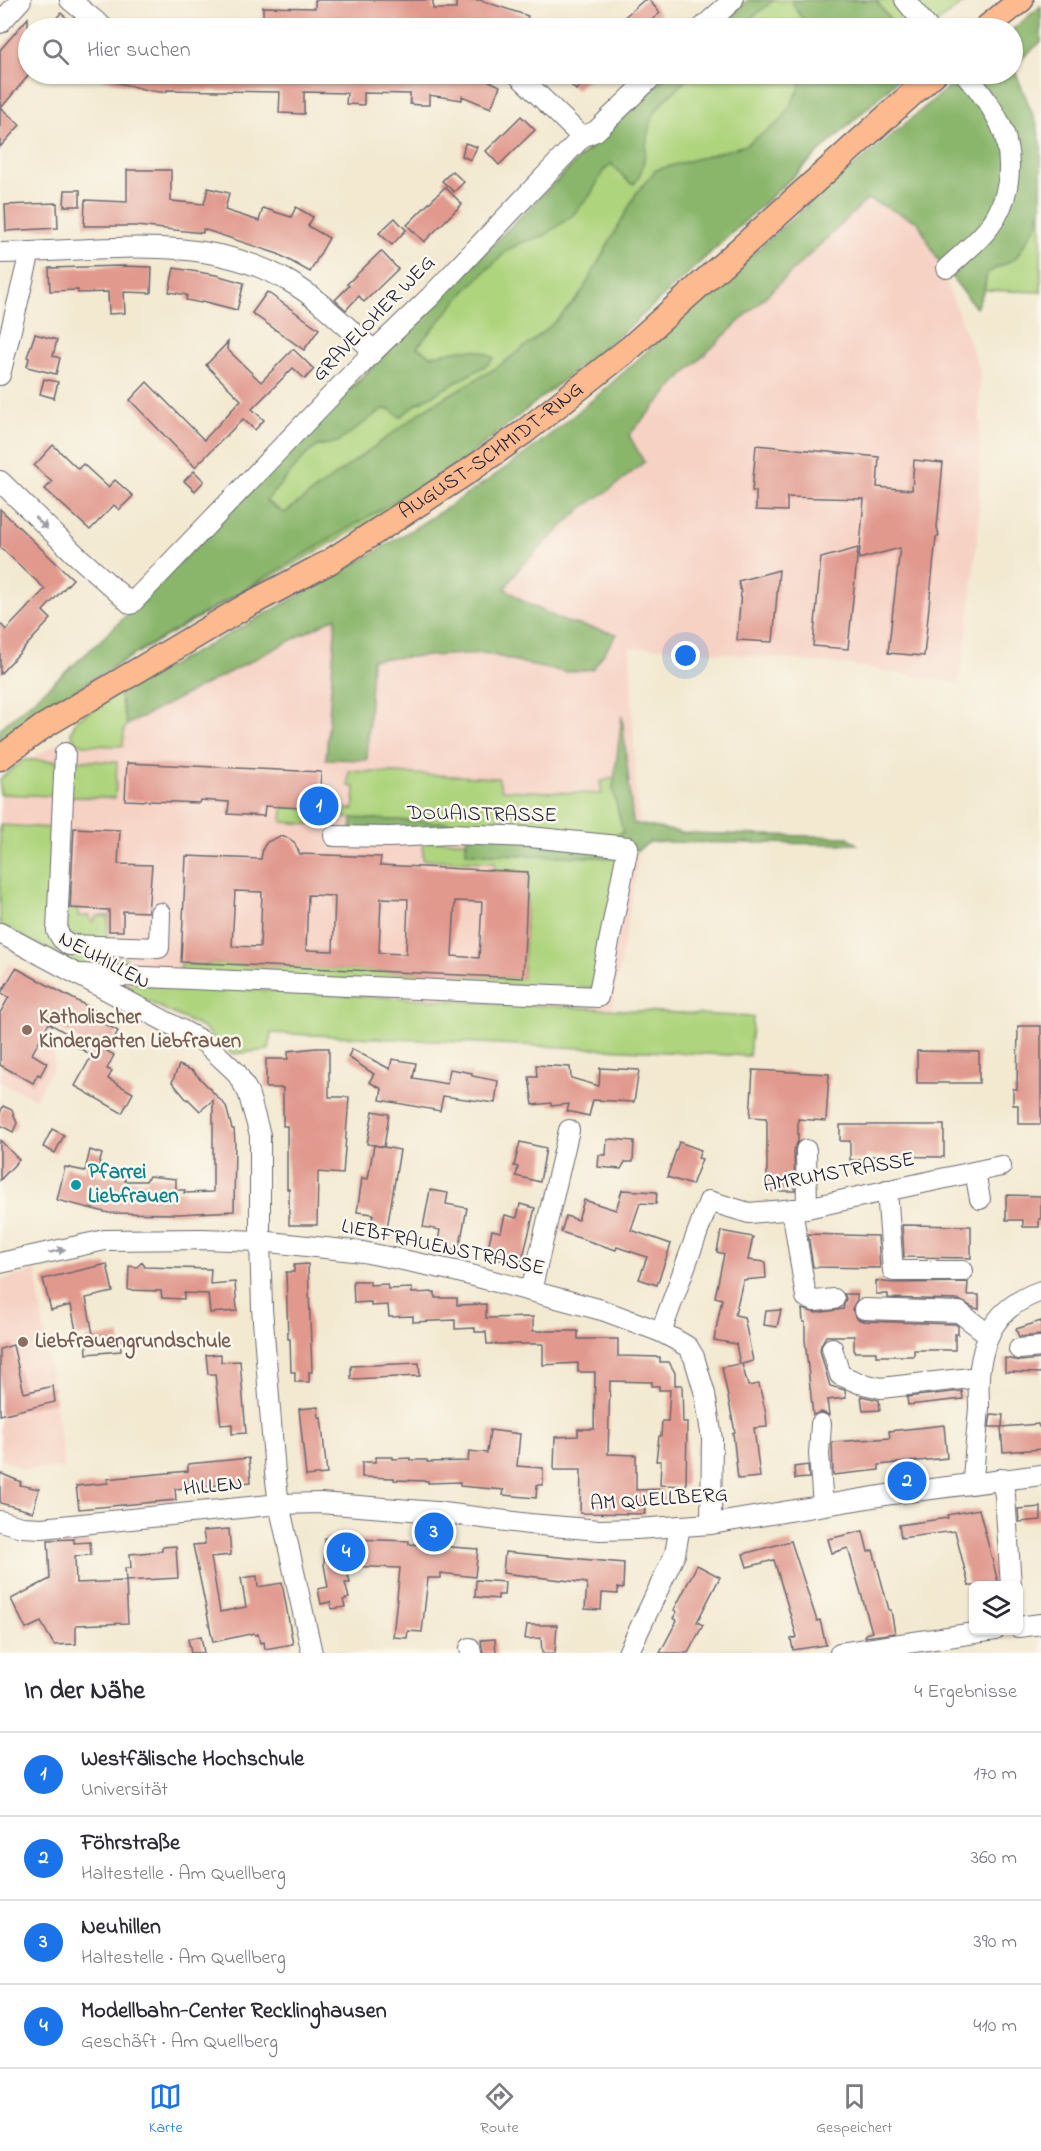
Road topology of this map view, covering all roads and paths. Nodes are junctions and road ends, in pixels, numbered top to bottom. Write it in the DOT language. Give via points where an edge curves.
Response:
graph roads {
  1 [pos="21,0"];
  2 [pos="70,0"];
  3 [pos="733,0"];
  4 [pos="905,0"];
  5 [pos="1021,0"];
  6 [pos="92,18"];
  7 [pos="713,18"];
  8 [pos="920,18"];
  9 [pos="998,18"];
  10 [pos="0,23"];
  11 [pos="527,84"];
  12 [pos="645,84"];
  13 [pos="923,84"];
  14 [pos="973,84"];
  15 [pos="582,137"];
  16 [pos="30,252"];
  17 [pos="0,253"];
  18 [pos="947,268"];
  19 [pos="374,351"];
  20 [pos="0,375"];
  21 [pos="0,481"];
  22 [pos="65,753"];
  23 [pos="0,758"];
  24 [pos="334,836"];
  25 [pos="160,912"];
  26 [pos="0,933"];
  27 [pos="79,974"];
  28 [pos="569,1130"];
  29 [pos="807,1150"];
  30 [pos="1001,1166"];
  31 [pos="975,1172"];
  32 [pos="887,1190"];
  33 [pos="980,1199"];
  34 [pos="800,1208"];
  35 [pos="260,1241"];
  36 [pos="0,1263"];
  37 [pos="963,1271"];
  38 [pos="531,1291"];
  39 [pos="1041,1291"];
  40 [pos="834,1299"];
  41 [pos="864,1309"];
  42 [pos="661,1332"];
  43 [pos="989,1335"];
  44 [pos="1041,1347"];
  45 [pos="832,1348"];
  46 [pos="1019,1348"];
  47 [pos="979,1377"];
  48 [pos="821,1424"];
  49 [pos="1041,1475"];
  50 [pos="1001,1479"];
  51 [pos="972,1483"];
  52 [pos="279,1504"];
  53 [pos="823,1505"];
  54 [pos="0,1521"];
  55 [pos="711,1524"];
  56 [pos="680,1526"];
  57 [pos="1011,1581"];
  58 [pos="1041,1624"];
  59 [pos="1023,1626"];
  60 [pos="982,1635"];
  61 [pos="956,1645"];
  62 [pos="907,1648"];
  63 [pos="312,1653"];
  64 [pos="628,1653"];
  65 [pos="840,1653"];
  1 -- 10 [label="street"];
  2 -- 6 [label="street"];
  3 -- 7 [label="street"];
  4 -- 8 [label="street"];
  5 -- 9 [label="main road"];
  11 -- 15 [label="street"];
  12 -- 15 [label="street, GRAVELOHER WEG" via="596,131"];
  13 -- 23 [label="main road, AUGUST-SCHMIDT-RING" via="631,347 524,432 329,562 246,606 44,726"];
  14 -- 18 [label="street" via="991,108 1006,139 1007,190 989,227"];
  15 -- 19 [label="street, GRAVELOHER WEG"];
  16 -- 17 [label="street"];
  16 -- 19 [label="street" via="118,246 227,257 304,290"];
  16 -- 20 [label="street"];
  21 -- 19 [label="street, GRAVELOHER WEG, one-way" via="131,604"];
  22 -- 25 [label="street" via="57,931 69,945 159,948"];
  24 -- 27 [label="street, DOUAISTRASSE" via="452,834 628,846 598,997"];
  26 -- 27 [label="street, NEUHILLEN"];
  27 -- 35 [label="street, NEUHILLEN" via="204,1042 236,1072 248,1092 260,1135"];
  28 -- 38 [label="street"];
  29 -- 34 [label="street"];
  30 -- 31 [label="street, AMRUMSTRASSE"];
  31 -- 32 [label="street, AMRUMSTRASSE"];
  31 -- 33 [label="street"];
  32 -- 34 [label="street, AMRUMSTRASSE"];
  32 -- 37 [label="street" via="893,1271"];
  34 -- 40 [label="street" via="806,1297 815,1301"];
  34 -- 42 [label="street, AMRUMSTRASSE" via="748,1213 709,1201"];
  36 -- 35 [label="street, LIEBFRAUENSTRASSE, one-way" via="105,1240"];
  35 -- 38 [label="street, LIEBFRAUENSTRASSE" via="363,1252"];
  35 -- 52 [label="street, NEUHILLEN"];
  38 -- 42 [label="street, LIEBFRAUENSTRASSE" via="602,1310"];
  39 -- 43 [label="street" via="1005,1311"];
  41 -- 43 [label="street" via="959,1312"];
  42 -- 55 [label="street, LIEBFRAUENSTRASSE" via="688,1347 705,1394 712,1439"];
  43 -- 47 [label="street"];
  44 -- 46 [label="street"];
  45 -- 47 [label="street" via="840,1375 881,1388"];
  47 -- 51 [label="street"];
  48 -- 53 [label="street"];
  49 -- 50 [label="street, AM QUELLBERG"];
  50 -- 51 [label="street, AM QUELLBERG"];
  50 -- 57 [label="street"];
  51 -- 53 [label="street, AM QUELLBERG"];
  52 -- 54 [label="street, HILLEN" via="42,1528"];
  52 -- 56 [label="street, AM QUELLBERG" via="338,1503 600,1530"];
  52 -- 63 [label="street"];
  53 -- 55 [label="street, AM QUELLBERG"];
  55 -- 56 [label="street, AM QUELLBERG"];
  56 -- 64 [label="street" via="675,1554"];
  58 -- 59 [label="street"];
  60 -- 61 [label="street"];
  61 -- 62 [label="street"];
  62 -- 65 [label="street"];
}
